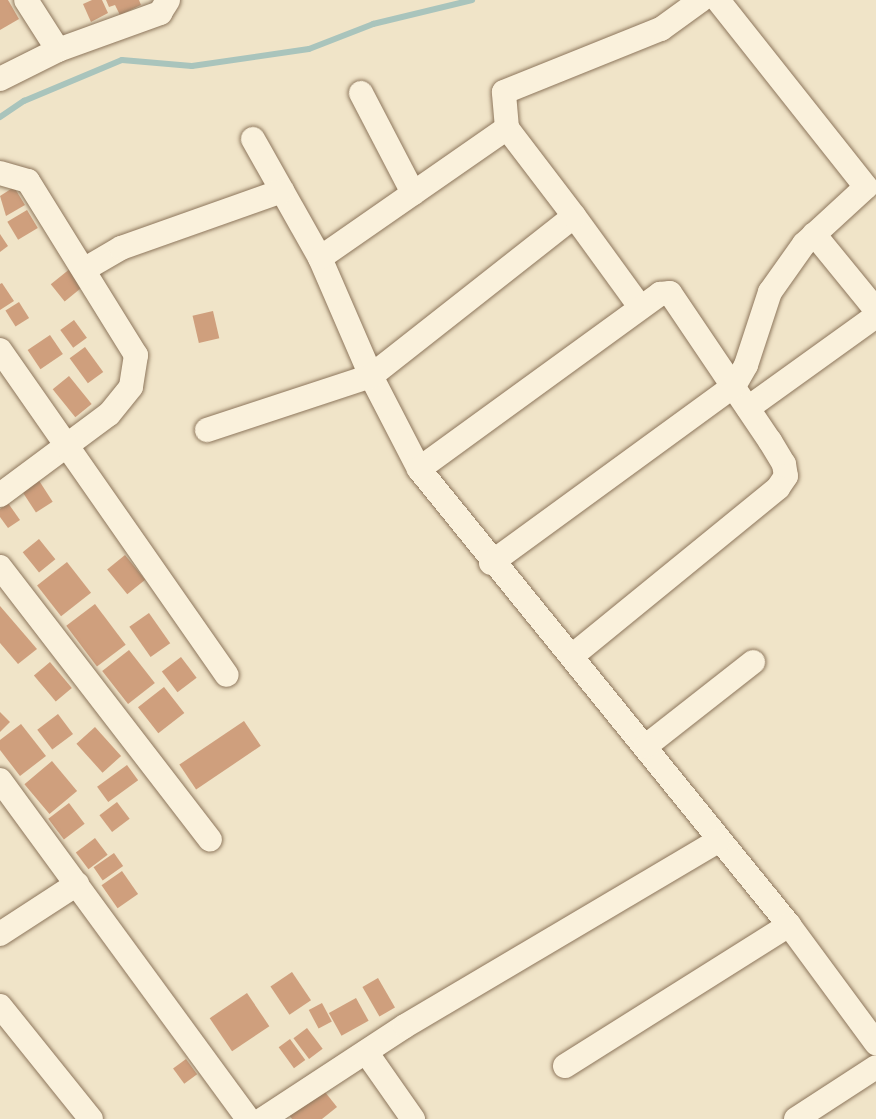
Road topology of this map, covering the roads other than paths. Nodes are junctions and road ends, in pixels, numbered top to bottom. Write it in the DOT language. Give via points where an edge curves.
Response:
graph roads {
  1 [pos="26,0"];
  2 [pos="168,0"];
  3 [pos="701,0"];
  4 [pos="718,0"];
  5 [pos="58,50"];
  6 [pos="0,79"];
  7 [pos="361,93"];
  8 [pos="507,128"];
  9 [pos="253,139"];
  10 [pos="0,173"];
  11 [pos="282,191"];
  12 [pos="413,194"];
  13 [pos="574,216"];
  14 [pos="814,234"];
  15 [pos="320,258"];
  16 [pos="85,269"];
  17 [pos="640,307"];
  18 [pos="876,310"];
  19 [pos="876,316"];
  20 [pos="0,350"];
  21 [pos="371,376"];
  22 [pos="734,386"];
  23 [pos="748,408"];
  24 [pos="207,430"];
  25 [pos="68,447"];
  26 [pos="419,469"];
  27 [pos="0,495"];
  28 [pos="491,563"];
  29 [pos="0,567"];
  30 [pos="572,656"];
  31 [pos="753,662"];
  32 [pos="226,675"];
  33 [pos="646,746"];
  34 [pos="0,780"];
  35 [pos="210,840"];
  36 [pos="718,841"];
  37 [pos="77,884"];
  38 [pos="789,925"];
  39 [pos="0,934"];
  40 [pos="0,1006"];
  41 [pos="876,1043"];
  42 [pos="366,1052"];
  43 [pos="565,1066"];
  44 [pos="876,1067"];
  45 [pos="91,1119"];
  46 [pos="249,1119"];
  47 [pos="263,1119"];
  48 [pos="413,1119"];
  49 [pos="796,1119"];
  1 -- 5 [label="street"];
  2 -- 5 [label="street" via="160,14"];
  3 -- 8 [label="street" via="661,29 504,92"];
  4 -- 14 [label="street" via="866,187"];
  5 -- 6 [label="street"];
  7 -- 12 [label="street"];
  8 -- 12 [label="street"];
  8 -- 13 [label="street"];
  9 -- 11 [label="street"];
  10 -- 16 [label="street" via="28,181"];
  11 -- 15 [label="street"];
  11 -- 16 [label="street" via="121,248"];
  12 -- 15 [label="street"];
  13 -- 17 [label="street"];
  13 -- 21 [label="street"];
  14 -- 18 [label="street"];
  14 -- 22 [label="street" via="770,292 746,365"];
  15 -- 21 [label="street"];
  16 -- 25 [label="street" via="136,355 136,373 131,387 109,414"];
  17 -- 22 [label="street" via="660,294 670,293"];
  17 -- 26 [label="street"];
  19 -- 23 [label="street"];
  20 -- 25 [label="street"];
  21 -- 24 [label="street"];
  21 -- 26 [label="street"];
  22 -- 23 [label="street"];
  22 -- 28 [label="street"];
  23 -- 30 [label="street" via="784,464 786,476 778,488"];
  25 -- 27 [label="street"];
  25 -- 32 [label="street"];
  26 -- 28 [label="street"];
  28 -- 30 [label="street"];
  29 -- 35 [label="street"];
  30 -- 33 [label="street"];
  31 -- 33 [label="street"];
  33 -- 36 [label="street"];
  34 -- 37 [label="street"];
  36 -- 38 [label="street"];
  36 -- 42 [label="street"];
  37 -- 39 [label="street"];
  37 -- 46 [label="street"];
  38 -- 41 [label="street"];
  38 -- 43 [label="street"];
  40 -- 45 [label="street"];
  42 -- 47 [label="street"];
  42 -- 48 [label="street"];
  44 -- 49 [label="street"];
}
